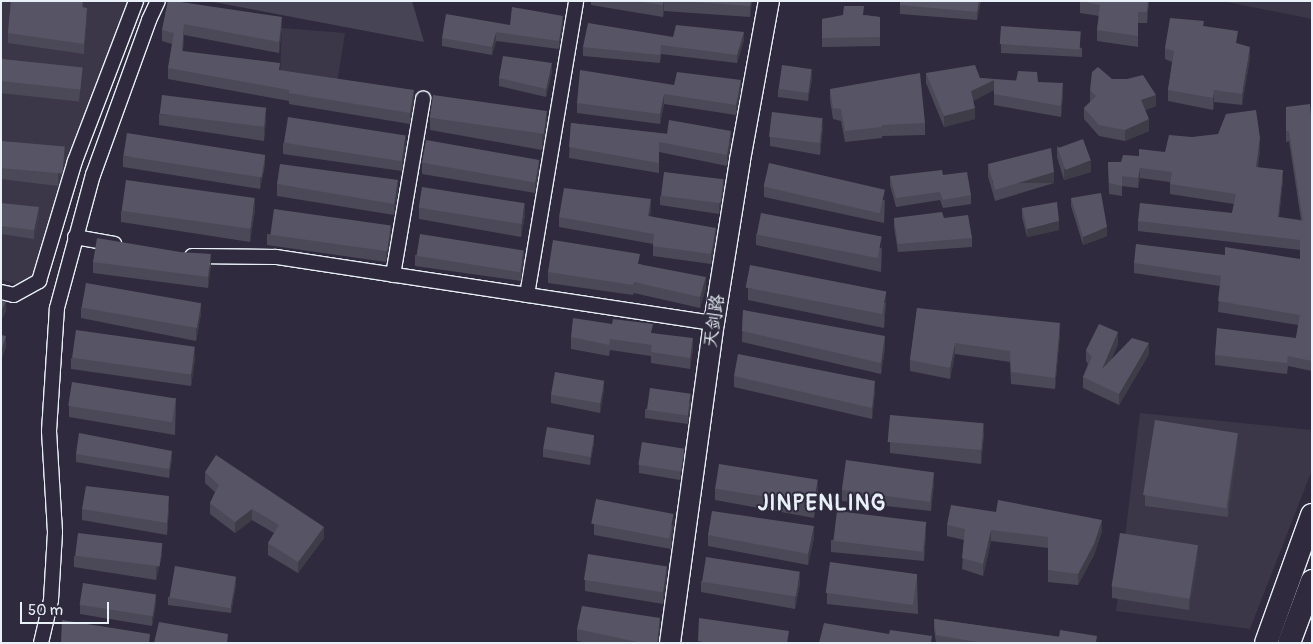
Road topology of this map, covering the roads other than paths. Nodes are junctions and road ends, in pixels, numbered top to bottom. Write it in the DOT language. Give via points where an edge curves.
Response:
graph roads {
  1 [pos="136,1"];
  2 [pos="158,1"];
  3 [pos="576,1"];
  4 [pos="769,1"];
  5 [pos="423,100"];
  6 [pos="75,237"];
  7 [pos="124,245"];
  8 [pos="181,256"];
  9 [pos="393,275"];
  10 [pos="1,292"];
  11 [pos="528,295"];
  12 [pos="714,323"];
  13 [pos="1312,515"];
  14 [pos="1312,580"];
  15 [pos="41,643"];
  16 [pos="670,643"];
  17 [pos="1266,643"];
  18 [pos="1289,643"];
  1 -- 10 [label="street" via="75,161 39,281 14,295"];
  2 -- 6 [label="street" via="93,175"];
  3 -- 11 [label="street"];
  4 -- 12 [label="street, 天剑路"];
  5 -- 9 [label="street"];
  6 -- 7 [label="street"];
  6 -- 15 [label="street" via="57,308 48,431 55,532 51,600"];
  8 -- 9 [label="street" via="276,257"];
  9 -- 11 [label="street"];
  11 -- 12 [label="street"];
  12 -- 16 [label="street, 天剑路"];
  13 -- 17 [label="main road"];
  14 -- 18 [label="main road"];
}
